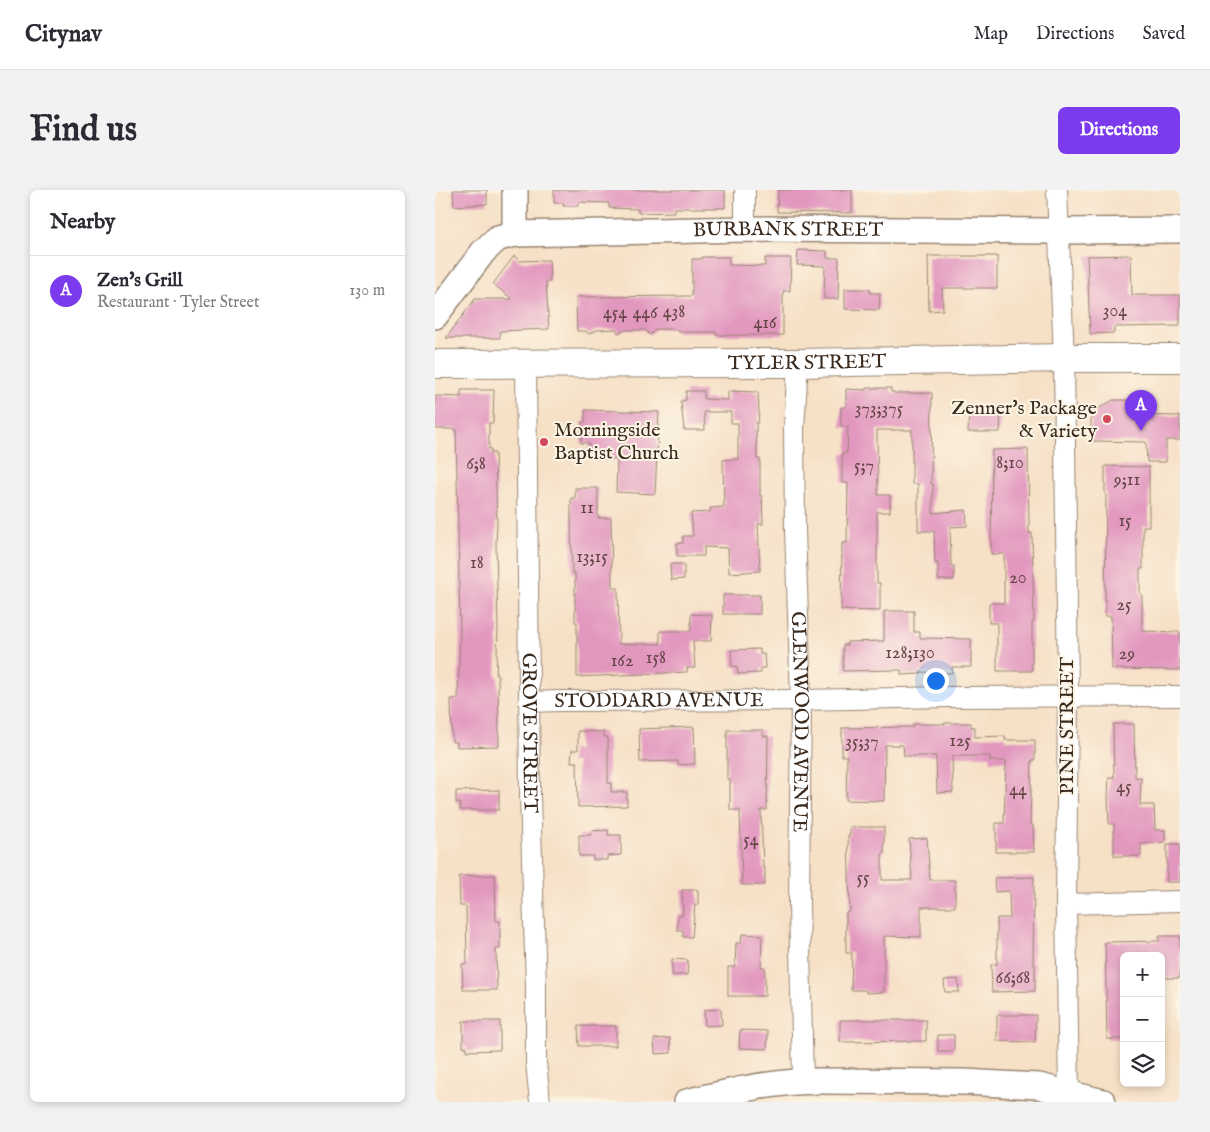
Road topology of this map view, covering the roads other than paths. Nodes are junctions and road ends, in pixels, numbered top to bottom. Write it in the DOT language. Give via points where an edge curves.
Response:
graph roads {
  1 [pos="515,190"];
  2 [pos="745,190"];
  3 [pos="1057,190"];
  4 [pos="745,229"];
  5 [pos="1180,230"];
  6 [pos="1060,231"];
  7 [pos="515,234"];
  8 [pos="435,316"];
  9 [pos="1064,358"];
  10 [pos="1180,358"];
  11 [pos="798,363"];
  12 [pos="435,364"];
  13 [pos="527,364"];
  14 [pos="1068,696"];
  15 [pos="1180,696"];
  16 [pos="801,700"];
  17 [pos="529,702"];
  18 [pos="1180,901"];
  19 [pos="1066,904"];
  20 [pos="803,1081"];
  21 [pos="1069,1094"];
  22 [pos="540,1102"];
  23 [pos="687,1102"];
  24 [pos="1103,1102"];
  1 -- 7 [label="street"];
  2 -- 4 [label="street"];
  3 -- 6 [label="street, PINE STREET"];
  4 -- 6 [label="street, BURBANK STREET"];
  4 -- 7 [label="street, BURBANK STREET"];
  5 -- 6 [label="street, BURBANK STREET"];
  6 -- 9 [label="street, PINE STREET"];
  7 -- 8 [label="street, BURBANK STREET" via="498,238 488,247"];
  9 -- 10 [label="main road, TYLER STREET"];
  9 -- 11 [label="main road, TYLER STREET"];
  9 -- 14 [label="street, PINE STREET"];
  11 -- 13 [label="main road, TYLER STREET"];
  11 -- 16 [label="street, GLENWOOD AVENUE" via="793,429"];
  12 -- 13 [label="main road, TYLER STREET"];
  13 -- 17 [label="street, GROVE STREET"];
  14 -- 15 [label="street, STODDARD AVENUE"];
  14 -- 16 [label="street, STODDARD AVENUE"];
  14 -- 19 [label="street, PINE STREET"];
  16 -- 17 [label="street, STODDARD AVENUE"];
  16 -- 20 [label="street, GLENWOOD AVENUE" via="799,904"];
  17 -- 22 [label="street, GROVE STREET" via="536,1062"];
  18 -- 19 [label="street"];
  19 -- 21 [label="street, PINE STREET"];
  20 -- 21 [label="street" via="1029,1085"];
  20 -- 23 [label="street" via="746,1088"];
  21 -- 24 [label="street"];
}
